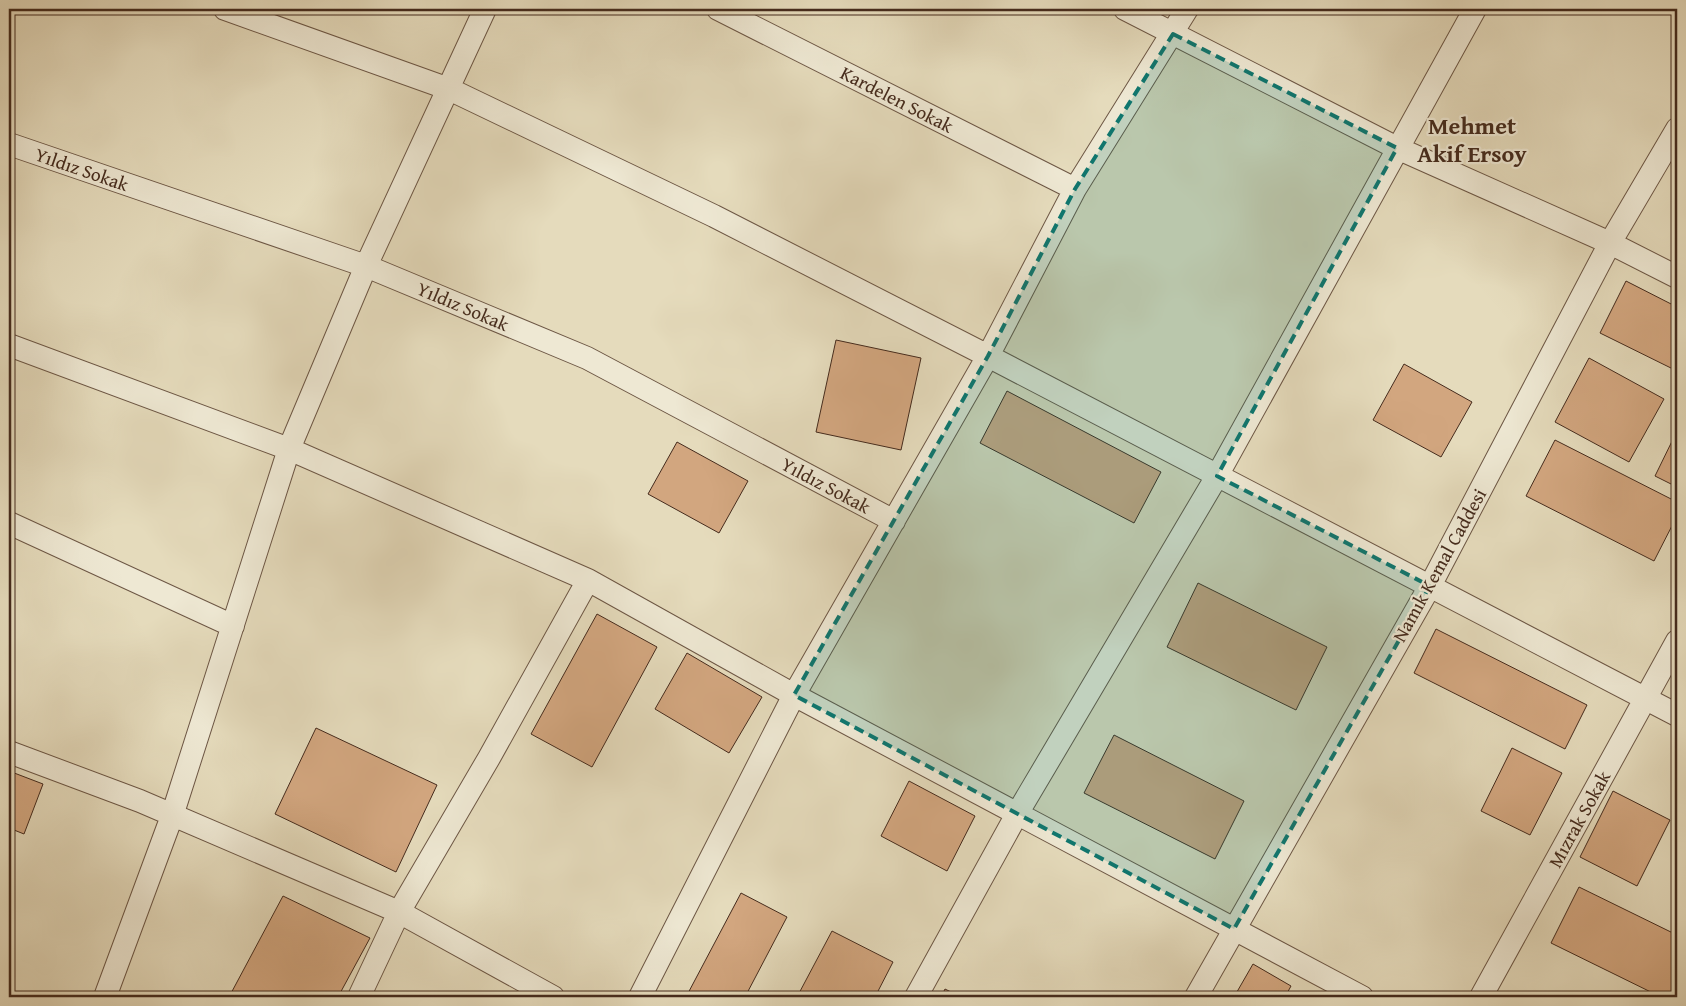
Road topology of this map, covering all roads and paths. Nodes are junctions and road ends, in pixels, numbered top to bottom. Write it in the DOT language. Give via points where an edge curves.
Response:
graph roads {
  1 [pos="225,9"];
  2 [pos="485,9"];
  3 [pos="718,9"];
  4 [pos="1125,9"];
  5 [pos="1187,9"];
  6 [pos="1475,9"];
  7 [pos="1173,34"];
  8 [pos="449,89"];
  9 [pos="1677,129"];
  10 [pos="9,144"];
  11 [pos="1397,148"];
  12 [pos="1075,189"];
  13 [pos="1610,242"];
  14 [pos="366,266"];
  15 [pos="1677,277"];
  16 [pos="9,344"];
  17 [pos="988,356"];
  18 [pos="289,449"];
  19 [pos="1217,476"];
  20 [pos="894,521"];
  21 [pos="9,524"];
  22 [pos="588,580"];
  23 [pos="1430,586"];
  24 [pos="233,626"];
  25 [pos="1677,641"];
  26 [pos="794,695"];
  27 [pos="1646,698"];
  28 [pos="1677,715"];
  29 [pos="9,752"];
  30 [pos="1016,814"];
  31 [pos="172,816"];
  32 [pos="399,912"];
  33 [pos="1234,929"];
  34 [pos="105,997"];
  35 [pos="359,997"];
  36 [pos="553,997"];
  37 [pos="640,997"];
  38 [pos="916,997"];
  39 [pos="1196,997"];
  40 [pos="1362,997"];
  41 [pos="1481,997"];
  1 -- 8 [label="street"];
  2 -- 8 [label="street"];
  3 -- 12 [label="street, Kardelen Sokak"];
  4 -- 7 [label="street"];
  5 -- 7 [label="street"];
  6 -- 11 [label="street"];
  7 -- 11 [label="street"];
  7 -- 12 [label="street"];
  8 -- 14 [label="street"];
  8 -- 17 [label="street" via="714,216"];
  9 -- 13 [label="street, Namık Kemal Caddesi"];
  10 -- 14 [label="street, Yıldız Sokak"];
  11 -- 13 [label="street"];
  11 -- 19 [label="street"];
  12 -- 17 [label="street"];
  13 -- 15 [label="street"];
  13 -- 23 [label="street, Namık Kemal Caddesi"];
  14 -- 18 [label="street"];
  14 -- 20 [label="street, Yıldız Sokak" via="587,358"];
  16 -- 18 [label="street"];
  17 -- 19 [label="street"];
  17 -- 20 [label="street"];
  18 -- 22 [label="street"];
  18 -- 24 [label="street"];
  19 -- 23 [label="street"];
  19 -- 30 [label="street"];
  20 -- 26 [label="street"];
  21 -- 24 [label="street"];
  22 -- 26 [label="street"];
  22 -- 32 [label="street"];
  23 -- 27 [label="street"];
  23 -- 33 [label="street, Namık Kemal Caddesi"];
  24 -- 31 [label="street"];
  25 -- 27 [label="street, Mızrak Sokak"];
  26 -- 30 [label="street"];
  26 -- 37 [label="street"];
  27 -- 28 [label="street"];
  27 -- 41 [label="street, Mızrak Sokak"];
  29 -- 31 [label="street"];
  30 -- 33 [label="street"];
  30 -- 38 [label="street"];
  31 -- 32 [label="street"];
  31 -- 34 [label="street"];
  32 -- 35 [label="street"];
  32 -- 36 [label="street"];
  33 -- 39 [label="street, Namık Kemal Caddesi"];
  33 -- 40 [label="street"];
}
